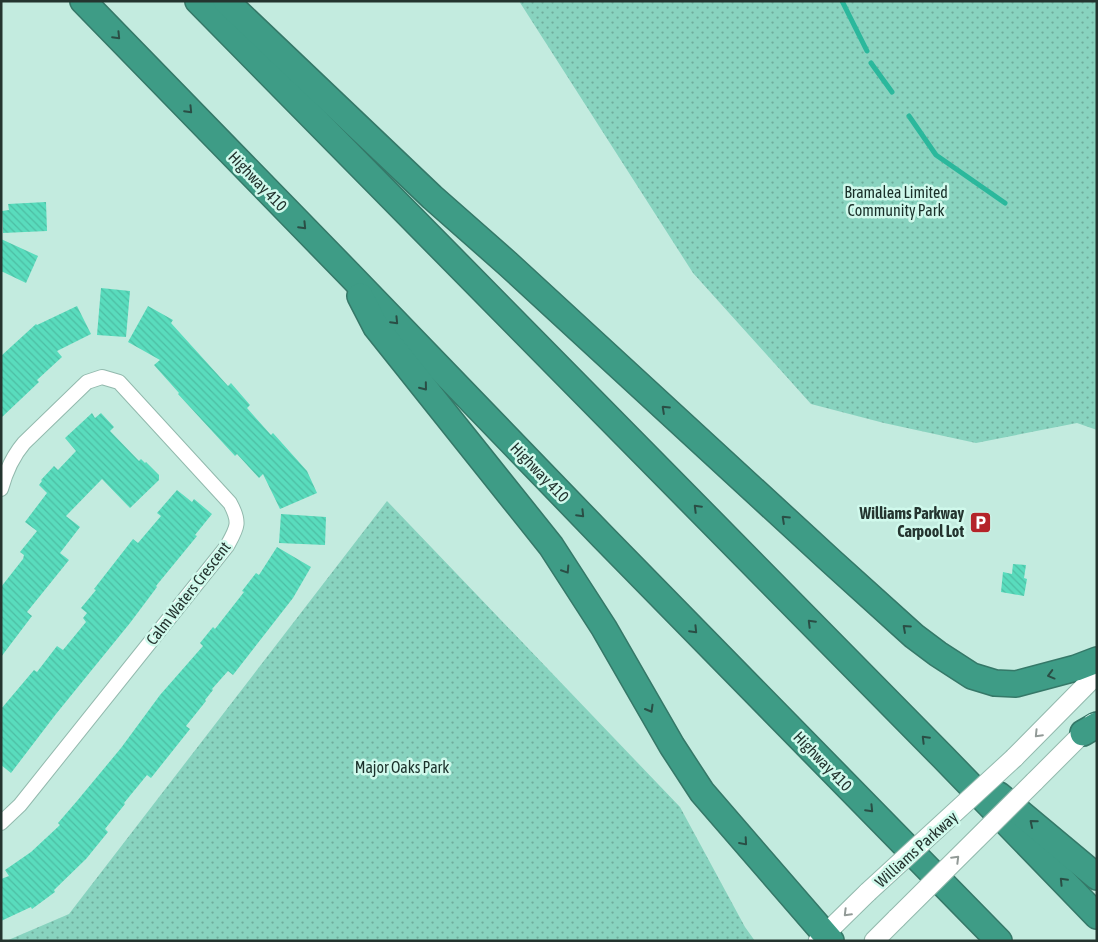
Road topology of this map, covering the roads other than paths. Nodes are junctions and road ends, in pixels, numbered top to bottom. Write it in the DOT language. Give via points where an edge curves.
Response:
graph roads {
  1 [pos="82,1"];
  2 [pos="198,1"];
  3 [pos="226,1"];
  4 [pos="349,274"];
  5 [pos="1,489"];
  6 [pos="1097,660"];
  7 [pos="1097,674"];
  8 [pos="1092,726"];
  9 [pos="943,757"];
  10 [pos="1,823"];
  11 [pos="1097,877"];
  12 [pos="1097,916"];
  13 [pos="825,939"];
  14 [pos="874,941"];
  15 [pos="999,941"];
  1 -- 4 [label="highway, Highway 410, one-way"];
  9 -- 2 [label="highway, one-way"];
  6 -- 3 [label="highway, one-way" via="1016,684 995,683 972,676 914,636 432,197"];
  4 -- 13 [label="highway, one-way" via="376,327 551,546 702,792"];
  4 -- 15 [label="highway, Highway 410, one-way"];
  5 -- 10 [label="street, Calm Waters Crescent" via="9,464 24,443 87,382 102,377 119,382 230,503 237,517 236,530 226,546 20,805"];
  7 -- 13 [label="main road, Williams Parkway, one-way, bridge" via="1014,758 868,892"];
  14 -- 8 [label="main road, Williams Parkway, one-way, bridge"];
  11 -- 9 [label="highway, one-way" via="973,773"];
  12 -- 9 [label="highway, one-way"];
}
